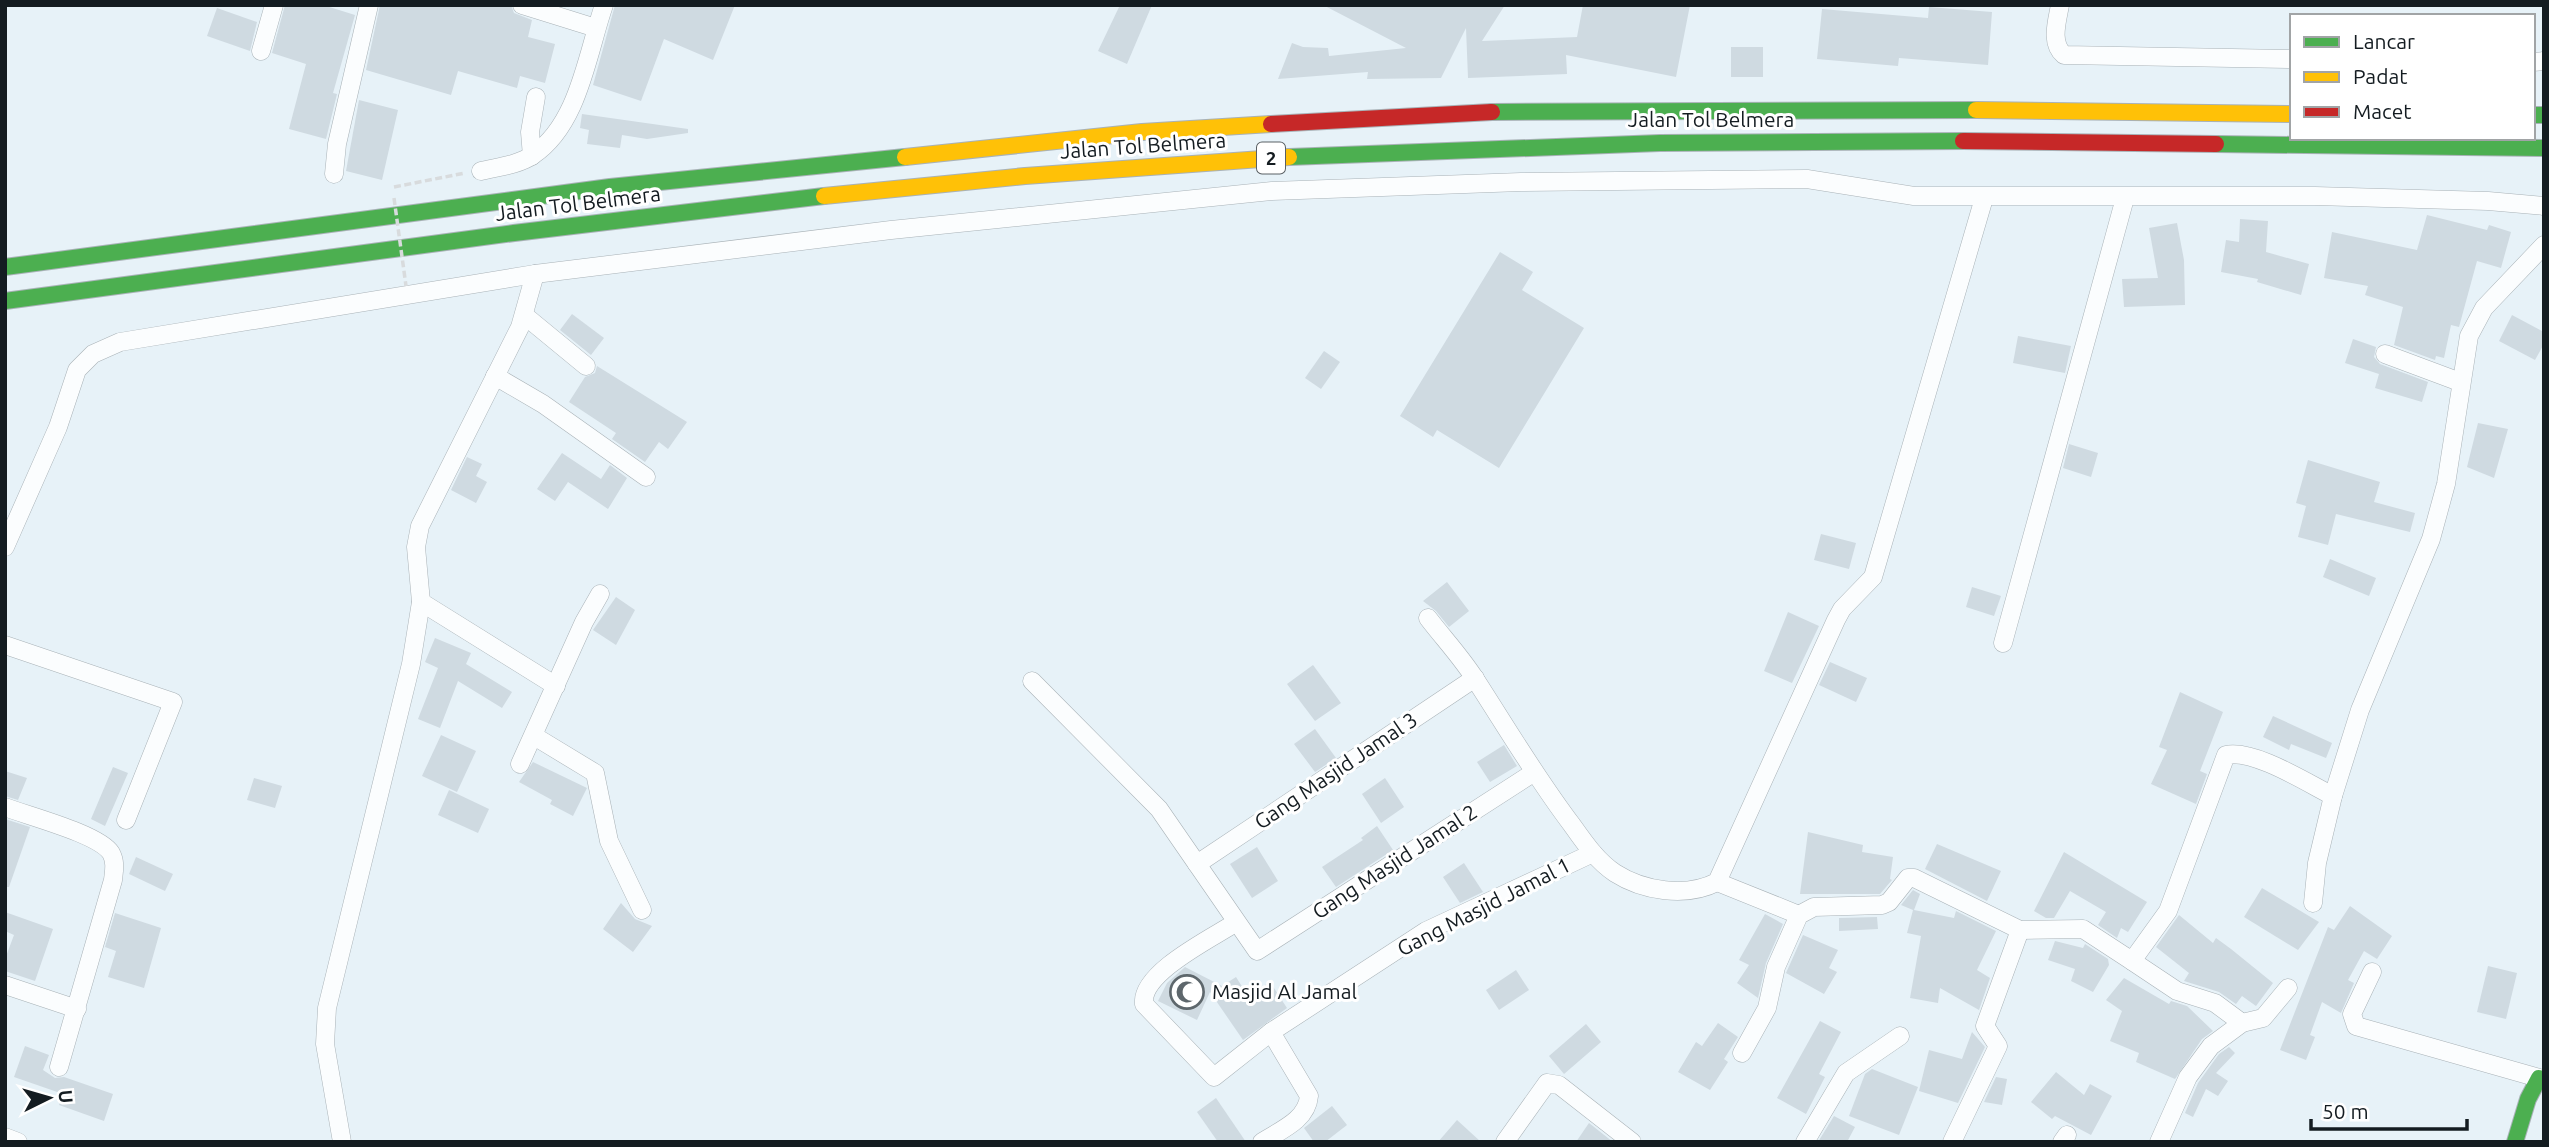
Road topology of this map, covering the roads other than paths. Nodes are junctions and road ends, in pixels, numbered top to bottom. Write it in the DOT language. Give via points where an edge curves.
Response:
graph roads {
  1 [pos="274,5"];
  2 [pos="369,5"];
  3 [pos="522,5"];
  4 [pos="604,5"];
  5 [pos="2060,5"];
  6 [pos="596,28"];
  7 [pos="261,51"];
  8 [pos="2290,59"];
  9 [pos="536,97"];
  10 [pos="2290,114"];
  11 [pos="2544,148"];
  12 [pos="532,156"];
  13 [pos="481,171"];
  14 [pos="334,174"];
  15 [pos="1984,198"];
  16 [pos="2125,198"];
  17 [pos="2544,206"];
  18 [pos="2544,245"];
  19 [pos="5,267"];
  20 [pos="535,274"];
  21 [pos="5,300"];
  22 [pos="524,315"];
  23 [pos="2385,354"];
  24 [pos="586,366"];
  25 [pos="495,376"];
  26 [pos="2460,382"];
  27 [pos="646,477"];
  28 [pos="10,531"];
  29 [pos="5,547"];
  30 [pos="600,594"];
  31 [pos="421,603"];
  32 [pos="1428,618"];
  33 [pos="2003,643"];
  34 [pos="5,645"];
  35 [pos="1475,678"];
  36 [pos="1032,681"];
  37 [pos="556,686"];
  38 [pos="534,736"];
  39 [pos="520,764"];
  40 [pos="1533,773"];
  41 [pos="2333,796"];
  42 [pos="5,807"];
  43 [pos="126,820"];
  44 [pos="1593,853"];
  45 [pos="1197,864"];
  46 [pos="1717,882"];
  47 [pos="2313,903"];
  48 [pos="642,910"];
  49 [pos="1799,915"];
  50 [pos="1235,923"];
  51 [pos="2020,930"];
  52 [pos="2132,961"];
  53 [pos="2372,972"];
  54 [pos="5,985"];
  55 [pos="2288,988"];
  56 [pos="77,1009"];
  57 [pos="2242,1023"];
  58 [pos="1271,1032"];
  59 [pos="1900,1036"];
  60 [pos="1742,1053"];
  61 [pos="59,1067"];
  62 [pos="2542,1078"];
  63 [pos="1288,1136"];
  64 [pos="5,1137"];
  65 [pos="18,1142"];
  66 [pos="342,1142"];
  67 [pos="1262,1142"];
  68 [pos="1505,1142"];
  69 [pos="1632,1142"];
  70 [pos="1805,1142"];
  71 [pos="1952,1142"];
  72 [pos="2159,1142"];
  73 [pos="2515,1142"];
  1 -- 7 [label="street"];
  2 -- 14 [label="street"];
  3 -- 6 [label="street"];
  4 -- 6 [label="street"];
  5 -- 8 [label="street" via="2055,38 2064,55"];
  6 -- 12 [label="street" via="560,129"];
  9 -- 12 [label="street" via="530,132"];
  10 -- 19 [label="main road, Jalan Tol Belmera / 2" via="1587,110 1439,113 1142,132 610,187"];
  11 -- 21 [label="main road, Jalan Tol Belmera / 2" via="1850,140 1619,142 1364,152 821,195"];
  12 -- 13 [label="street"];
  15 -- 16 [label="street"];
  15 -- 20 [label="street" via="1914,196 1807,179 1272,191 891,230"];
  15 -- 46 [label="street" via="1873,577 1836,620"];
  16 -- 17 [label="street" via="2315,196"];
  16 -- 33 [label="street"];
  18 -- 26 [label="street" via="2483,308 2469,336"];
  20 -- 22 [label="street"];
  20 -- 28 [label="street" via="293,310 120,342 83,361"];
  22 -- 24 [label="street"];
  22 -- 25 [label="street"];
  23 -- 26 [label="street"];
  25 -- 27 [label="street"];
  25 -- 31 [label="street" via="420,526 416,547"];
  26 -- 41 [label="street" via="2446,484 2431,539 2360,710"];
  28 -- 29 [label="street"];
  30 -- 37 [label="street"];
  31 -- 37 [label="street"];
  31 -- 66 [label="street" via="411,664 327,1008 325,1044"];
  32 -- 35 [label="street"];
  34 -- 43 [label="street" via="173,702"];
  35 -- 40 [label="street"];
  35 -- 45 [label="street, Gang Masjid Jamal 3"];
  36 -- 45 [label="street" via="1159,809"];
  37 -- 38 [label="street"];
  38 -- 39 [label="street"];
  38 -- 48 [label="street" via="596,773 609,841"];
  40 -- 44 [label="street"];
  40 -- 50 [label="street, Gang Masjid Jamal 2" via="1257,951"];
  41 -- 47 [label="street"];
  41 -- 52 [label="street" via="2254,758 2237,752 2226,755 2168,911"];
  42 -- 56 [label="street" via="88,837 106,847 113,858 113,880"];
  44 -- 46 [label="street" via="1613,872 1642,886 1673,891 1705,889"];
  44 -- 58 [label="street, Gang Masjid Jamal 1" via="1426,931"];
  45 -- 50 [label="street"];
  46 -- 49 [label="street"];
  49 -- 51 [label="street" via="1814,907 1882,905 1908,878 1914,878"];
  49 -- 60 [label="street" via="1776,967 1767,1008"];
  50 -- 58 [label="street, Gang Masjid Jamal 1" via="1155,976 1144,993 1144,1004 1214,1077"];
  51 -- 52 [label="street" via="2083,929"];
  51 -- 71 [label="street" via="1985,1026 1998,1046"];
  52 -- 57 [label="street" via="2177,991 2215,1003"];
  53 -- 62 [label="street" via="2352,1014 2356,1026"];
  54 -- 56 [label="street"];
  55 -- 57 [label="street" via="2263,1018"];
  56 -- 61 [label="street"];
  57 -- 72 [label="street" via="2211,1046 2188,1077"];
  58 -- 63 [label="street" via="1309,1096 1308,1107"];
  59 -- 70 [label="street" via="1846,1073"];
  62 -- 73 [label="main road" via="2528,1099"];
  63 -- 67 [label="street"];
  64 -- 65 [label="street"];
  68 -- 69 [label="street" via="1547,1083 1559,1085"];
}
